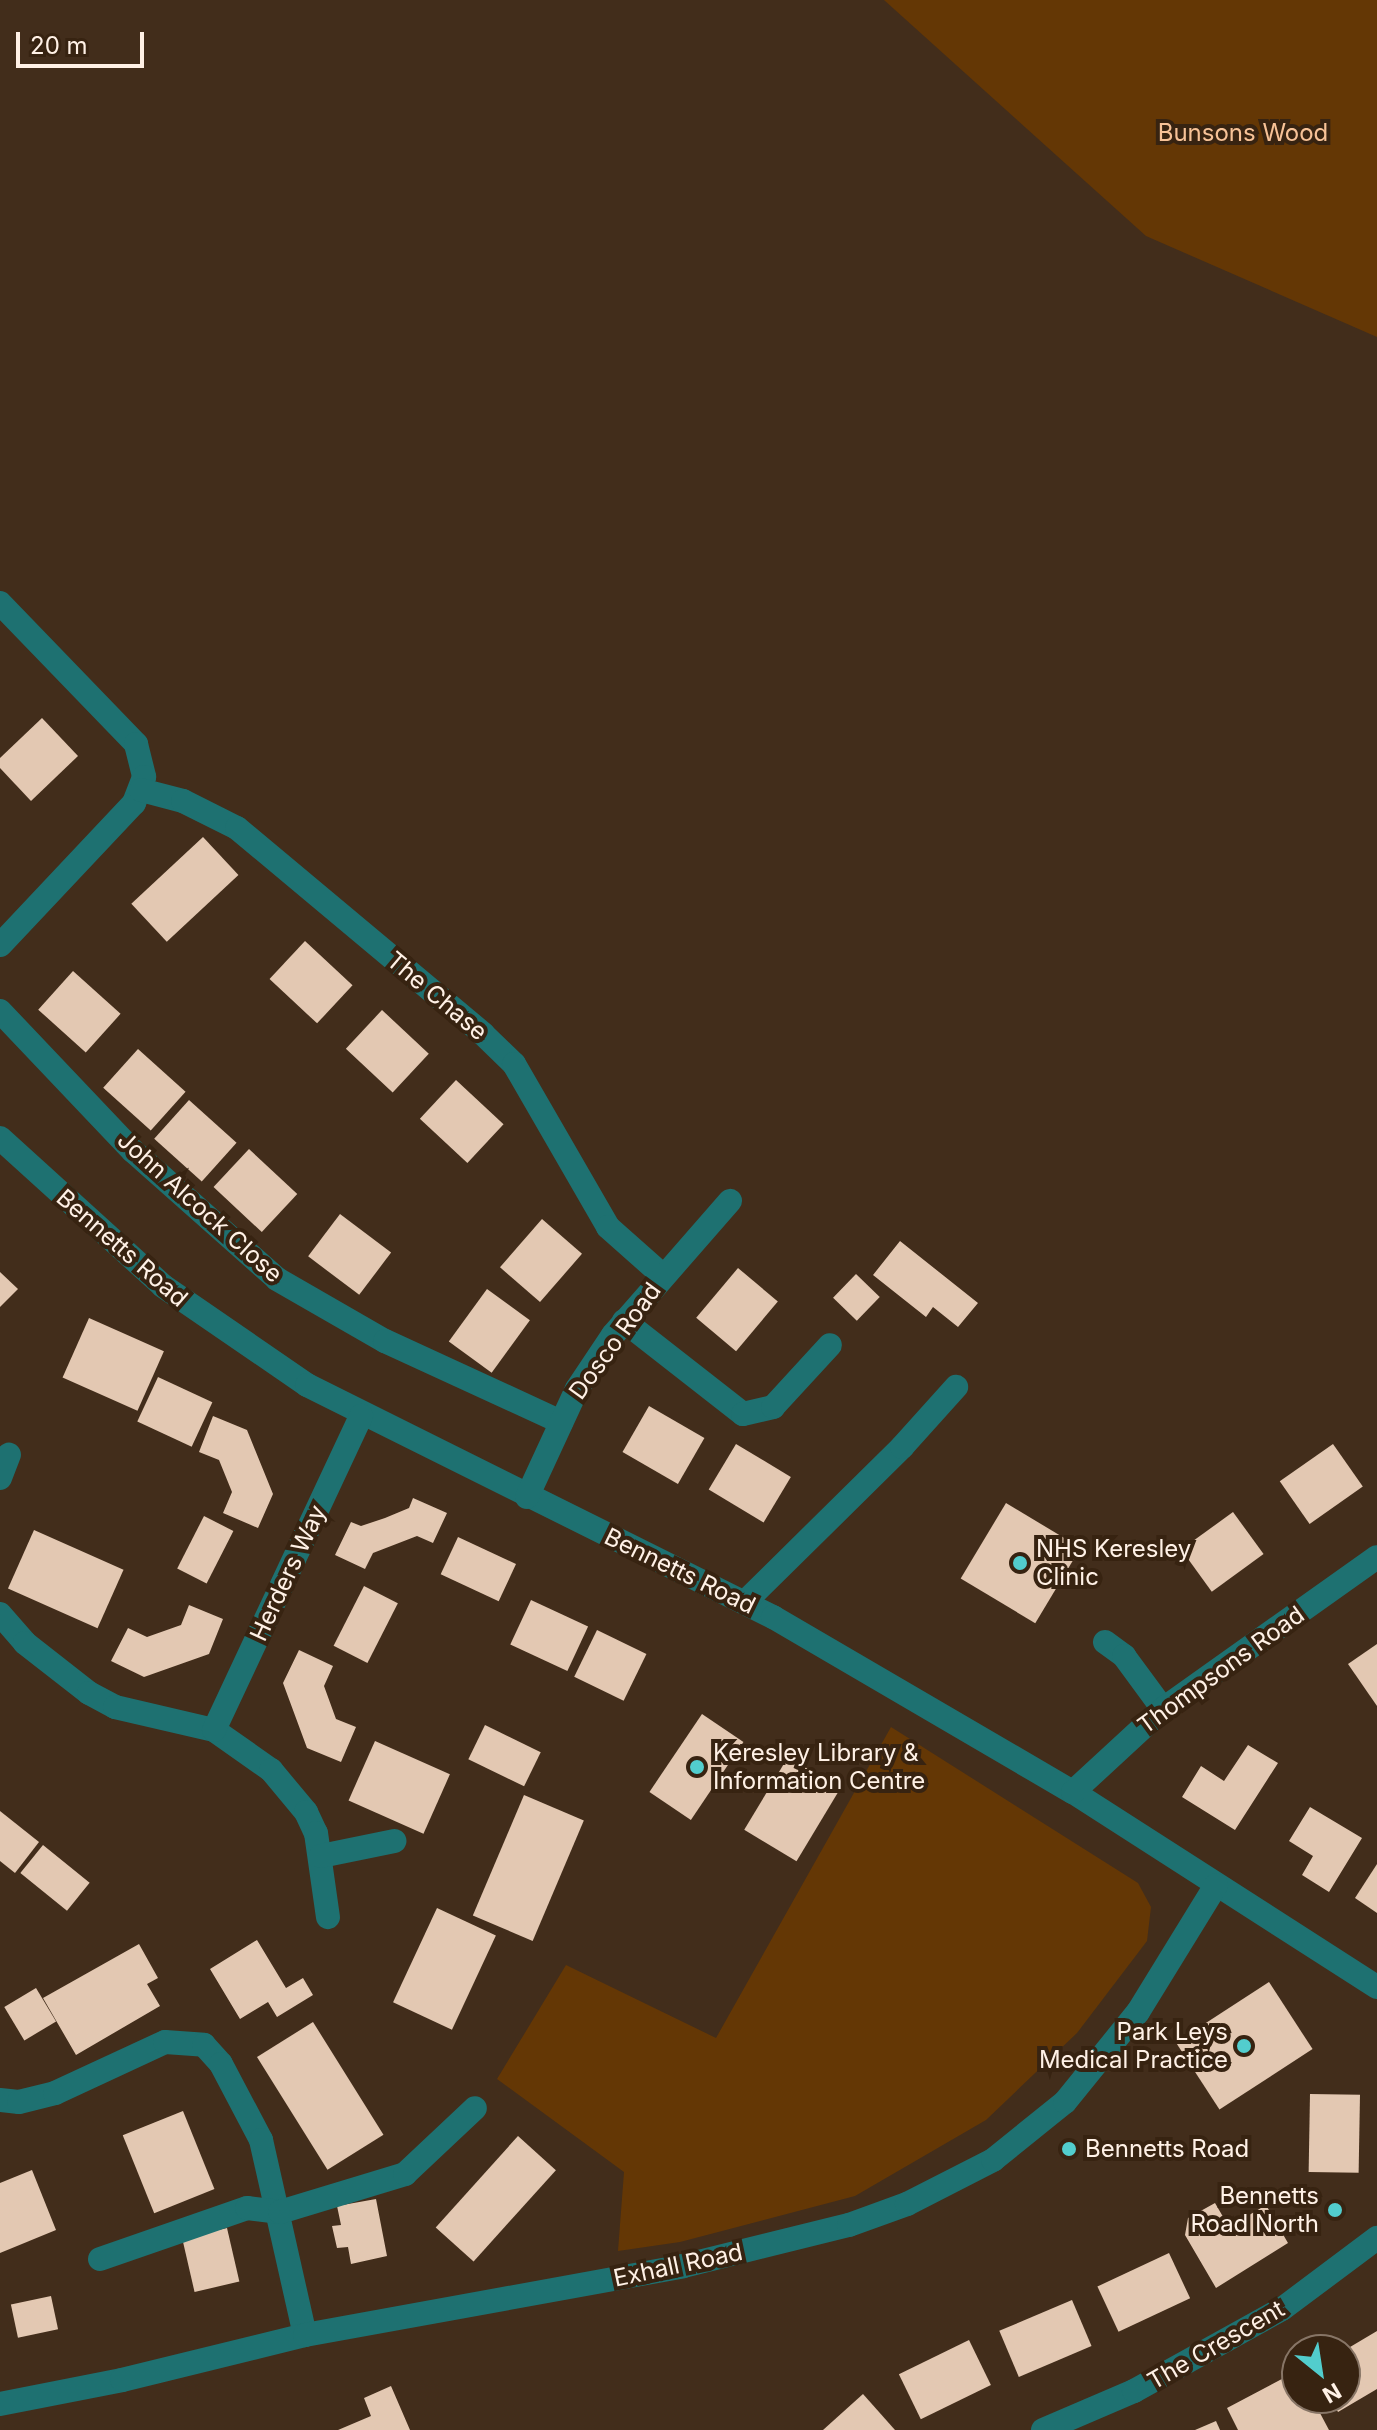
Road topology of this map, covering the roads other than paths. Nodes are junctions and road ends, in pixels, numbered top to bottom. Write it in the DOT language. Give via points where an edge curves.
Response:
graph roads {
  1 [pos="0,603"];
  2 [pos="141,790"];
  3 [pos="0,945"];
  4 [pos="0,1011"];
  5 [pos="0,1138"];
  6 [pos="730,1201"];
  7 [pos="662,1275"];
  8 [pos="624,1321"];
  9 [pos="830,1345"];
  10 [pos="956,1387"];
  11 [pos="361,1416"];
  12 [pos="561,1422"];
  13 [pos="9,1455"];
  14 [pos="0,1478"];
  15 [pos="527,1497"];
  16 [pos="1377,1557"];
  17 [pos="745,1602"];
  18 [pos="0,1614"];
  19 [pos="1105,1642"];
  20 [pos="1163,1709"];
  21 [pos="214,1730"];
  22 [pos="1073,1792"];
  23 [pos="394,1841"];
  24 [pos="321,1856"];
  25 [pos="1216,1885"];
  26 [pos="328,1917"];
  27 [pos="1377,1987"];
  28 [pos="0,2100"];
  29 [pos="475,2108"];
  30 [pos="280,2212"];
  31 [pos="1377,2238"];
  32 [pos="100,2259"];
  33 [pos="305,2335"];
  34 [pos="0,2404"];
  35 [pos="1043,2430"];
  1 -- 2 [label="street" via="136,744 143,760"];
  2 -- 3 [label="street"];
  2 -- 7 [label="street, The Chase" via="183,801 237,828 514,1064 608,1227"];
  4 -- 12 [label="street, John Alcock Close" via="133,1151 277,1279 385,1341"];
  5 -- 11 [label="street, Bennetts Road" via="196,1312"];
  6 -- 7 [label="street, Dosco Road"];
  7 -- 8 [label="street, Dosco Road"];
  8 -- 9 [label="street" via="743,1414 773,1407"];
  8 -- 12 [label="street, Dosco Road"];
  10 -- 17 [label="street"];
  11 -- 15 [label="street, Bennetts Road"];
  11 -- 21 [label="street, Herders Way"];
  12 -- 15 [label="street, Dosco Road"];
  13 -- 14 [label="street"];
  15 -- 17 [label="street, Bennetts Road"];
  16 -- 20 [label="street, Thompsons Road"];
  17 -- 22 [label="street, Bennetts Road"];
  18 -- 21 [label="street" via="25,1643 115,1707"];
  19 -- 20 [label="street" via="1124,1656"];
  20 -- 22 [label="street, Thompsons Road"];
  21 -- 24 [label="street" via="271,1770 306,1812"];
  22 -- 25 [label="street, Bennetts Road"];
  23 -- 24 [label="street"];
  24 -- 26 [label="street"];
  25 -- 27 [label="street, Bennetts Road"];
  25 -- 33 [label="street, Exhall Road" via="1138,2012 1065,2102 993,2160 944,2187 849,2225 683,2266"];
  28 -- 30 [label="street" via="19,2102 55,2093 165,2042 204,2045 221,2064 261,2140"];
  29 -- 30 [label="street" via="405,2174"];
  30 -- 32 [label="street" via="247,2208"];
  30 -- 33 [label="street"];
  31 -- 35 [label="street, The Crescent" via="1282,2309 1134,2391"];
  33 -- 34 [label="street, Exhall Road"];
}
